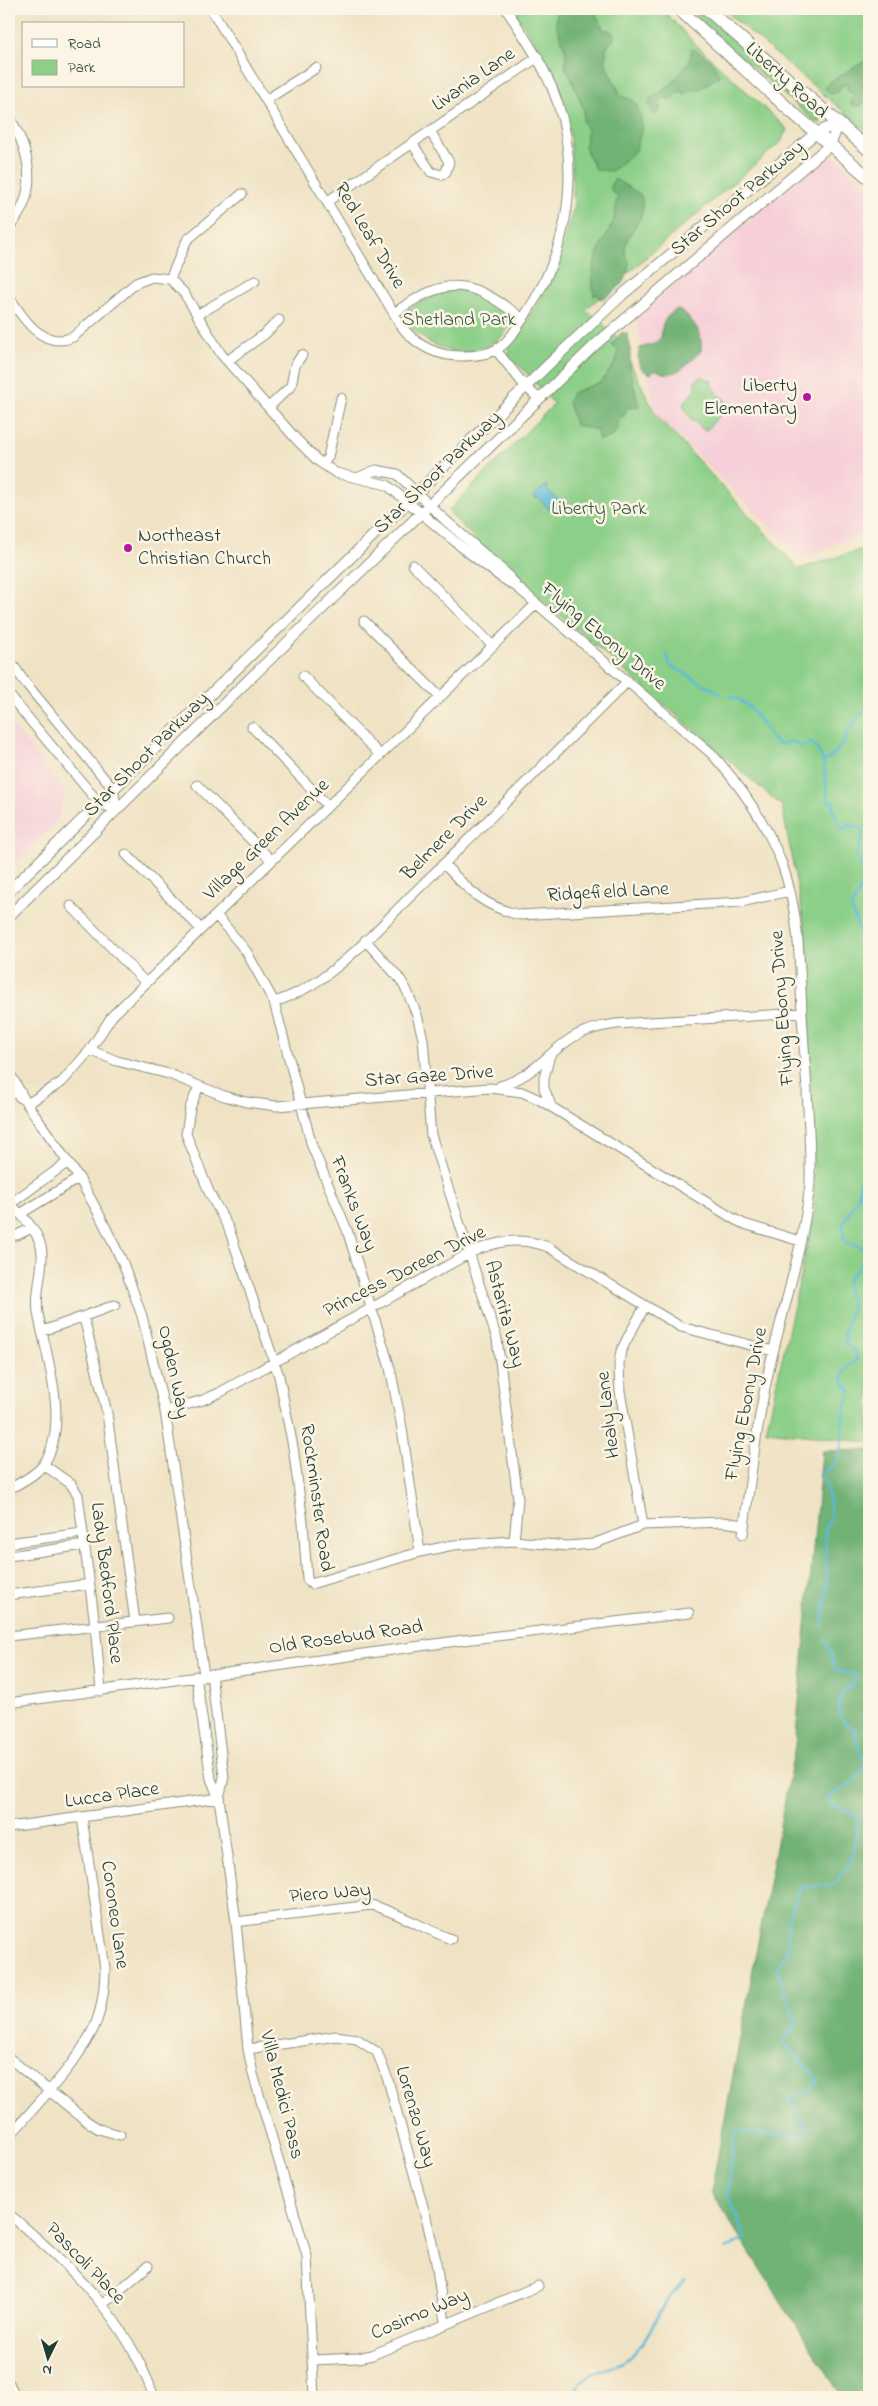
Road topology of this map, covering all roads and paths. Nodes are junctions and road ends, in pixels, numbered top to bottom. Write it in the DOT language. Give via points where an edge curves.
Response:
graph roads {
  1 [pos="211,9"];
  2 [pos="506,9"];
  3 [pos="679,9"];
  4 [pos="708,9"];
  5 [pos="538,57"];
  6 [pos="316,68"];
  7 [pos="266,100"];
  8 [pos="9,116"];
  9 [pos="839,123"];
  10 [pos="430,131"];
  11 [pos="816,133"];
  12 [pos="412,143"];
  13 [pos="830,145"];
  14 [pos="869,150"];
  15 [pos="869,178"];
  16 [pos="242,194"];
  17 [pos="328,201"];
  18 [pos="9,227"];
  19 [pos="170,279"];
  20 [pos="255,281"];
  21 [pos="9,296"];
  22 [pos="394,313"];
  23 [pos="197,316"];
  24 [pos="523,319"];
  25 [pos="279,320"];
  26 [pos="496,350"];
  27 [pos="302,355"];
  28 [pos="227,361"];
  29 [pos="525,386"];
  30 [pos="340,398"];
  31 [pos="539,399"];
  32 [pos="269,407"];
  33 [pos="323,464"];
  34 [pos="358,477"];
  35 [pos="417,494"];
  36 [pos="409,502"];
  37 [pos="426,510"];
  38 [pos="413,565"];
  39 [pos="536,604"];
  40 [pos="364,620"];
  41 [pos="493,646"];
  42 [pos="9,660"];
  43 [pos="303,676"];
  44 [pos="628,681"];
  45 [pos="9,694"];
  46 [pos="440,697"];
  47 [pos="252,727"];
  48 [pos="380,755"];
  49 [pos="197,785"];
  50 [pos="113,789"];
  51 [pos="99,803"];
  52 [pos="328,806"];
  53 [pos="117,810"];
  54 [pos="126,854"];
  55 [pos="271,860"];
  56 [pos="444,864"];
  57 [pos="790,891"];
  58 [pos="9,892"];
  59 [pos="71,906"];
  60 [pos="216,915"];
  61 [pos="9,916"];
  62 [pos="201,929"];
  63 [pos="365,940"];
  64 [pos="146,983"];
  65 [pos="274,1002"];
  66 [pos="802,1012"];
  67 [pos="90,1050"];
  68 [pos="549,1057"];
  69 [pos="9,1072"];
  70 [pos="199,1086"];
  71 [pos="9,1087"];
  72 [pos="495,1088"];
  73 [pos="427,1094"];
  74 [pos="27,1104"];
  75 [pos="303,1104"];
  76 [pos="551,1106"];
  77 [pos="68,1162"];
  78 [pos="78,1178"];
  79 [pos="9,1203"];
  80 [pos="20,1214"];
  81 [pos="32,1228"];
  82 [pos="9,1234"];
  83 [pos="800,1240"];
  84 [pos="470,1254"];
  85 [pos="115,1305"];
  86 [pos="645,1306"];
  87 [pos="372,1308"];
  88 [pos="84,1318"];
  89 [pos="43,1331"];
  90 [pos="773,1351"];
  91 [pos="274,1362"];
  92 [pos="165,1411"];
  93 [pos="44,1465"];
  94 [pos="9,1489"];
  95 [pos="643,1526"];
  96 [pos="743,1529"];
  97 [pos="82,1533"];
  98 [pos="514,1541"];
  99 [pos="9,1543"];
  100 [pos="84,1545"];
  101 [pos="420,1552"];
  102 [pos="9,1556"];
  103 [pos="89,1584"];
  104 [pos="9,1595"];
  105 [pos="689,1613"];
  106 [pos="168,1618"];
  107 [pos="135,1622"];
  108 [pos="96,1625"];
  109 [pos="9,1636"];
  110 [pos="204,1675"];
  111 [pos="101,1691"];
  112 [pos="9,1703"];
  113 [pos="219,1798"];
  114 [pos="82,1818"];
  115 [pos="9,1827"];
  116 [pos="236,1922"];
  117 [pos="451,1939"];
  118 [pos="248,2049"];
  119 [pos="9,2058"];
  120 [pos="48,2090"];
  121 [pos="120,2135"];
  122 [pos="9,2137"];
  123 [pos="9,2214"];
  124 [pos="148,2266"];
  125 [pos="538,2286"];
  126 [pos="103,2304"];
  127 [pos="446,2322"];
  128 [pos="313,2360"];
  129 [pos="9,2383"];
  130 [pos="15,2397"];
  131 [pos="154,2397"];
  132 [pos="314,2397"];
  1 -- 7 [label="street, Red Leaf Drive"];
  2 -- 5 [label="street"];
  3 -- 11 [label="main road, Liberty Road"];
  4 -- 9 [label="main road, Liberty Road"];
  5 -- 10 [label="street, Livania Lane"];
  5 -- 24 [label="street" via="562,118 568,163 568,201 557,252"];
  6 -- 7 [label="street"];
  7 -- 17 [label="street, Red Leaf Drive"];
  8 -- 18 [label="street" via="28,158 23,204"];
  9 -- 11 [label="street, Star Shoot Parkway"];
  9 -- 13 [label="street, Star Shoot Parkway"];
  9 -- 14 [label="main road, Liberty Road"];
  10 -- 12 [label="street, Livania Lane"];
  10 -- 12 [label="street, Livania Lane" via="449,162 446,172 437,175 431,172"];
  11 -- 13 [label="main road, Liberty Road"];
  11 -- 29 [label="street, Star Shoot Parkway" via="622,295"];
  12 -- 17 [label="street, Livania Lane"];
  13 -- 15 [label="main road, Liberty Road"];
  13 -- 31 [label="street, Star Shoot Parkway" via="596,344"];
  16 -- 19 [label="street" via="187,240"];
  17 -- 22 [label="street, Red Leaf Drive"];
  19 -- 21 [label="street" via="152,277 136,284 65,341 44,336 32,328"];
  19 -- 23 [label="street, Flying Ebony Drive" via="184,293"];
  20 -- 23 [label="street"];
  22 -- 24 [label="street" via="425,293 438,287 452,286 484,292"];
  22 -- 26 [label="street, Red Leaf Drive" via="409,336 438,353 467,356"];
  23 -- 28 [label="street, Flying Ebony Drive"];
  24 -- 26 [label="street"];
  25 -- 28 [label="street"];
  26 -- 29 [label="street"];
  27 -- 32 [label="street" via="295,364 288,390"];
  28 -- 32 [label="street, Flying Ebony Drive"];
  29 -- 31 [label="street"];
  29 -- 35 [label="street, Star Shoot Parkway"];
  30 -- 33 [label="street" via="328,457"];
  31 -- 37 [label="street, Star Shoot Parkway"];
  32 -- 33 [label="street, Flying Ebony Drive"];
  33 -- 34 [label="street, Flying Ebony Drive" via="336,473"];
  34 -- 35 [label="street, Flying Ebony Drive" via="376,470 389,471 397,474"];
  34 -- 36 [label="street, Flying Ebony Drive" via="387,485"];
  35 -- 36 [label="street, Star Shoot Parkway"];
  35 -- 37 [label="street, Flying Ebony Drive"];
  36 -- 37 [label="street, Flying Ebony Drive"];
  36 -- 50 [label="street, Star Shoot Parkway"];
  37 -- 39 [label="street, Flying Ebony Drive" via="469,553 517,586"];
  37 -- 53 [label="street, Star Shoot Parkway"];
  38 -- 41 [label="street"];
  39 -- 41 [label="street, Village Green Avenue"];
  39 -- 44 [label="street, Flying Ebony Drive"];
  40 -- 46 [label="street"];
  41 -- 46 [label="street, Village Green Avenue"];
  42 -- 50 [label="street"];
  43 -- 48 [label="street"];
  44 -- 56 [label="street, Belmere Drive"];
  44 -- 57 [label="street, Flying Ebony Drive" via="711,753 733,777 765,827"];
  45 -- 51 [label="street"];
  46 -- 48 [label="street, Village Green Avenue"];
  47 -- 52 [label="street"];
  48 -- 52 [label="street, Village Green Avenue"];
  49 -- 55 [label="street"];
  50 -- 51 [label="street, Star Shoot Parkway"];
  50 -- 53 [label="street"];
  51 -- 53 [label="street"];
  51 -- 58 [label="street, Star Shoot Parkway"];
  52 -- 55 [label="street, Village Green Avenue"];
  53 -- 61 [label="street, Star Shoot Parkway"];
  54 -- 62 [label="street"];
  55 -- 60 [label="street, Village Green Avenue"];
  56 -- 57 [label="street, Ridgefield Lane" via="485,903 520,915 741,902"];
  56 -- 63 [label="street, Belmere Drive"];
  57 -- 66 [label="street, Flying Ebony Drive" via="798,945"];
  59 -- 64 [label="street"];
  60 -- 62 [label="street, Village Green Avenue"];
  60 -- 65 [label="street, Franks Way" via="246,951"];
  62 -- 64 [label="street, Village Green Avenue"];
  63 -- 65 [label="street, Belmere Drive" via="314,985"];
  63 -- 73 [label="street, Astarita Way" via="400,979 412,1002 423,1039"];
  64 -- 67 [label="street, Village Green Avenue" via="112,1016"];
  65 -- 75 [label="street, Franks Way"];
  66 -- 68 [label="street" via="598,1027 575,1036"];
  66 -- 83 [label="street, Flying Ebony Drive" via="810,1176 808,1205"];
  67 -- 70 [label="street, Star Gaze Drive"];
  67 -- 74 [label="street, Village Green Avenue" via="62,1082"];
  68 -- 72 [label="street" via="528,1074"];
  68 -- 76 [label="street" via="544,1088"];
  69 -- 74 [label="street, Ogden Way"];
  70 -- 75 [label="street, Star Gaze Drive" via="246,1102 277,1106"];
  70 -- 91 [label="street, Rockminster Road" via="190,1108 186,1134 209,1192 229,1229"];
  71 -- 74 [label="street, Ogden Way"];
  72 -- 73 [label="street, Star Gaze Drive"];
  72 -- 76 [label="street, Star Gaze Drive" via="522,1092"];
  73 -- 75 [label="street, Star Gaze Drive"];
  73 -- 84 [label="street, Astarita Way" via="431,1135"];
  74 -- 77 [label="street, Ogden Way"];
  75 -- 87 [label="street, Franks Way" via="312,1146 347,1230"];
  76 -- 83 [label="street, Star Gaze Drive" via="739,1222"];
  77 -- 78 [label="street, Ogden Way"];
  77 -- 79 [label="street"];
  78 -- 80 [label="street"];
  78 -- 92 [label="street, Ogden Way" via="115,1245 136,1298 151,1345"];
  79 -- 80 [label="street"];
  80 -- 81 [label="street"];
  81 -- 82 [label="street" via="17,1235"];
  81 -- 89 [label="street" via="42,1254 36,1298"];
  83 -- 90 [label="street, Flying Ebony Drive"];
  84 -- 86 [label="street, Princess Doreen Drive" via="493,1243 510,1240 538,1243"];
  84 -- 87 [label="street, Princess Doreen Drive"];
  84 -- 98 [label="street, Astarita Way" via="498,1348 518,1499"];
  85 -- 88 [label="street"];
  86 -- 90 [label="street, Princess Doreen Drive" via="681,1327"];
  86 -- 95 [label="street, Healy Lane" via="626,1339 619,1364 620,1391"];
  87 -- 91 [label="street, Princess Doreen Drive"];
  87 -- 101 [label="street, Franks Way" via="402,1422"];
  88 -- 89 [label="street"];
  88 -- 107 [label="street" via="107,1413"];
  89 -- 93 [label="street" via="56,1401 54,1437"];
  90 -- 96 [label="street, Flying Ebony Drive" via="758,1422"];
  91 -- 92 [label="street, Princess Doreen Drive" via="203,1400"];
  91 -- 101 [label="street, Rockminster Road" via="293,1447 307,1579 311,1584 316,1583"];
  92 -- 110 [label="street, Ogden Way"];
  93 -- 94 [label="street"];
  93 -- 97 [label="street, Lady Bedford Place" via="71,1484 78,1495"];
  95 -- 96 [label="street, Rockminster Road" via="724,1522"];
  95 -- 98 [label="street, Rockminster Road" via="593,1544 568,1546"];
  97 -- 99 [label="street"];
  97 -- 100 [label="street, Lady Bedford Place"];
  98 -- 101 [label="street, Rockminster Road" via="453,1545"];
  100 -- 102 [label="street"];
  100 -- 103 [label="street, Lady Bedford Place"];
  103 -- 104 [label="street"];
  103 -- 108 [label="street, Lady Bedford Place"];
  105 -- 110 [label="street, Old Rosebud Road"];
  106 -- 107 [label="street"];
  107 -- 108 [label="street"];
  108 -- 109 [label="street"];
  108 -- 111 [label="street, Lady Bedford Place"];
  110 -- 111 [label="street, Old Rosebud Road"];
  110 -- 113 [label="street, Villa Medici Pass" via="211,1779"];
  110 -- 113 [label="street, Villa Medici Pass" via="224,1777"];
  111 -- 112 [label="street, Old Rosebud Road"];
  113 -- 114 [label="street, Lucca Place"];
  113 -- 116 [label="street, Villa Medici Pass"];
  114 -- 115 [label="street, Lucca Place"];
  114 -- 120 [label="street, Coroneo Lane" via="105,1968 104,1990 99,2015 89,2038"];
  116 -- 117 [label="street, Piero Way" via="372,1905"];
  116 -- 118 [label="street, Villa Medici Pass"];
  118 -- 127 [label="street, Lorenzo Way" via="336,2036 357,2039 376,2052 388,2080 427,2221"];
  118 -- 128 [label="street, Villa Medici Pass" via="306,2256"];
  119 -- 120 [label="street"];
  120 -- 121 [label="street" via="98,2129"];
  120 -- 122 [label="street, Coroneo Lane"];
  123 -- 126 [label="street, Pascoli Place" via="42,2242"];
  124 -- 126 [label="street"];
  125 -- 127 [label="street, Cosimo Way"];
  126 -- 131 [label="street, Pascoli Place" via="140,2360"];
  127 -- 128 [label="street, Cosimo Way" via="372,2355"];
  128 -- 132 [label="street, Villa Medici Pass"];
  129 -- 130 [label="street"];
}
